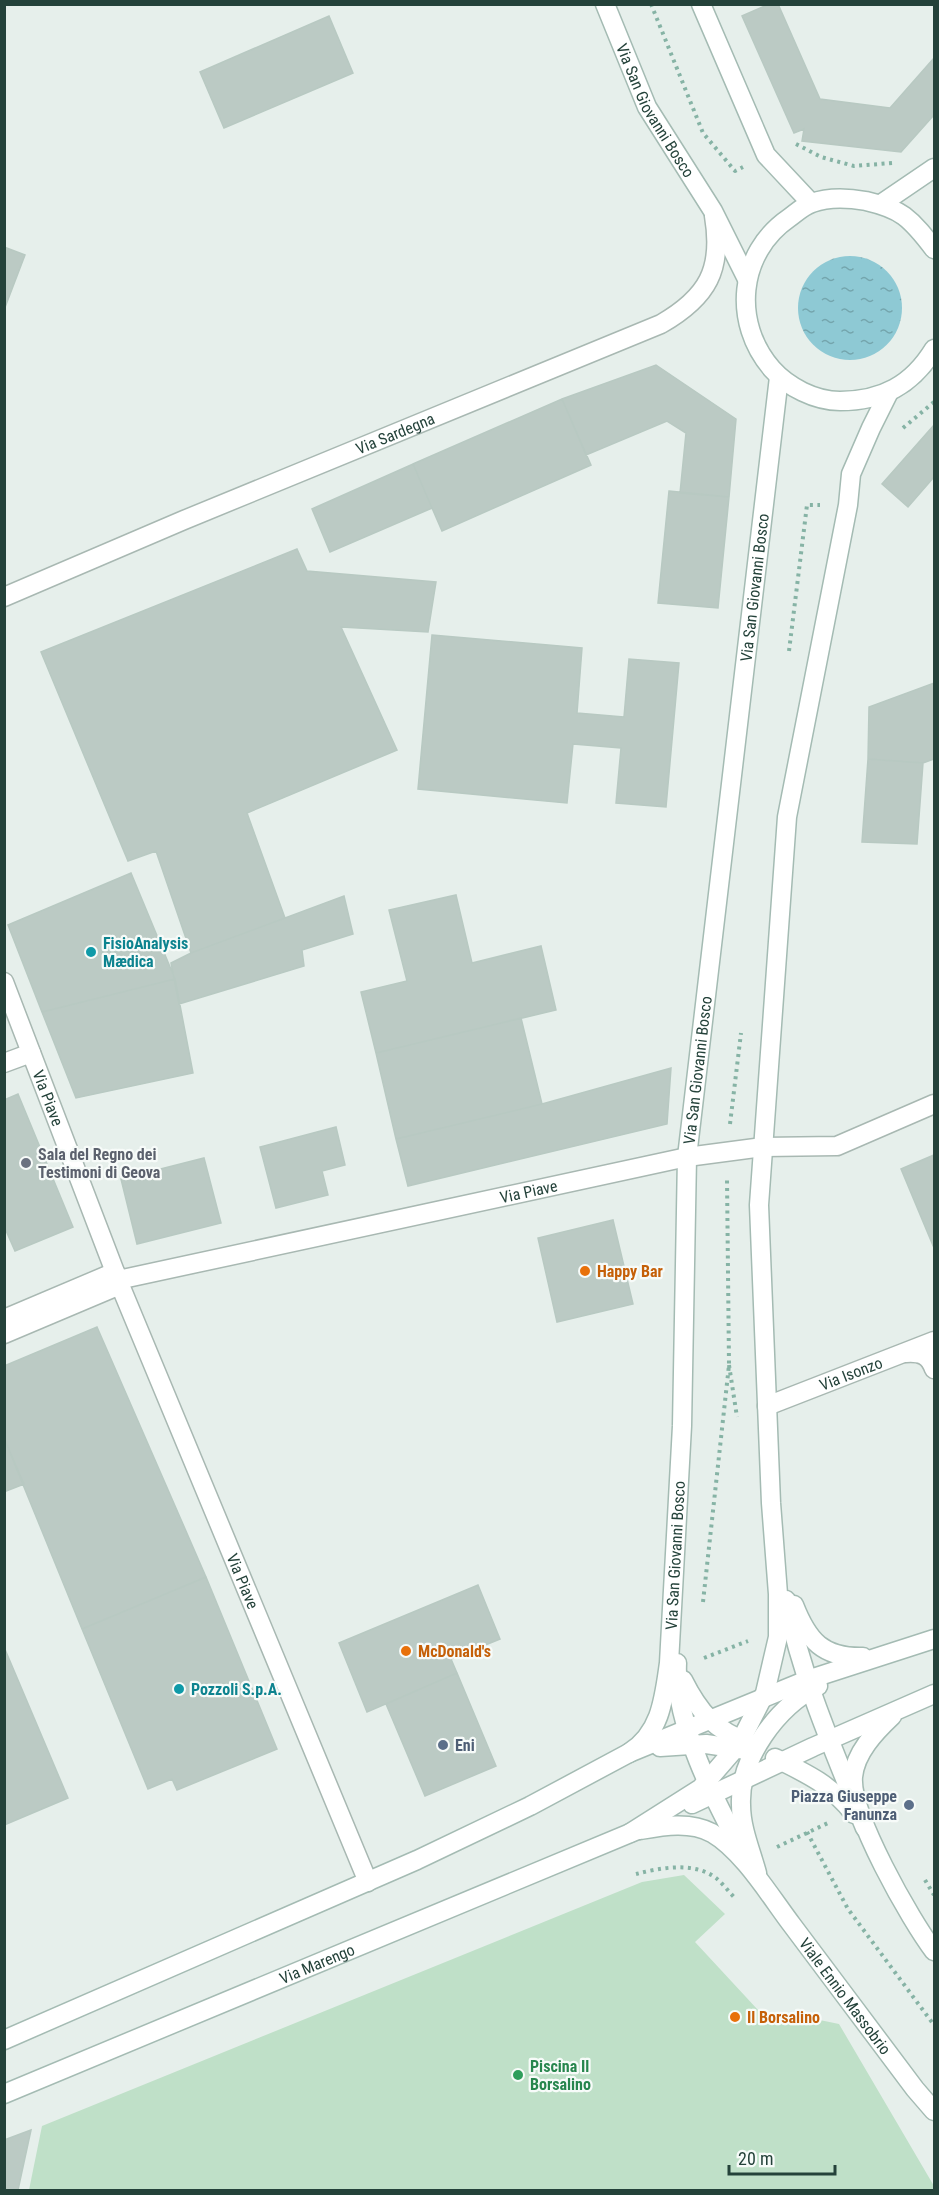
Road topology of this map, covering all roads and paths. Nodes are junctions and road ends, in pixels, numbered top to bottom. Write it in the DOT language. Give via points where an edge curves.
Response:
graph roads {
  1 [pos="605,4"];
  2 [pos="651,4"];
  3 [pos="701,4"];
  4 [pos="793,142"];
  5 [pos="894,163"];
  6 [pos="934,168"];
  7 [pos="735,171"];
  8 [pos="812,203"];
  9 [pos="881,204"];
  10 [pos="713,211"];
  11 [pos="934,249"];
  12 [pos="747,279"];
  13 [pos="932,354"];
  14 [pos="779,377"];
  15 [pos="889,392"];
  16 [pos="4,597"];
  17 [pos="4,982"];
  18 [pos="31,1053"];
  19 [pos="4,1063"];
  20 [pos="934,1104"];
  21 [pos="763,1147"];
  22 [pos="687,1157"];
  23 [pos="118,1279"];
  24 [pos="4,1319"];
  25 [pos="4,1334"];
  26 [pos="934,1341"];
  27 [pos="902,1354"];
  28 [pos="729,1365"];
  29 [pos="934,1369"];
  30 [pos="767,1406"];
  31 [pos="773,1513"];
  32 [pos="702,1602"];
  33 [pos="751,1640"];
  34 [pos="934,1640"];
  35 [pos="674,1652"];
  36 [pos="887,1654"];
  37 [pos="696,1661"];
  38 [pos="808,1685"];
  39 [pos="934,1694"];
  40 [pos="762,1698"];
  41 [pos="904,1707"];
  42 [pos="710,1720"];
  43 [pos="691,1737"];
  44 [pos="821,1744"];
  45 [pos="747,1747"];
  46 [pos="629,1753"];
  47 [pos="783,1762"];
  48 [pos="745,1779"];
  49 [pos="711,1788"];
  50 [pos="853,1813"];
  51 [pos="865,1828"];
  52 [pos="807,1832"];
  53 [pos="630,1833"];
  54 [pos="748,1861"];
  55 [pos="714,1877"];
  56 [pos="759,1881"];
  57 [pos="368,1882"];
  58 [pos="934,1951"];
  59 [pos="934,2025"];
  60 [pos="4,2040"];
  61 [pos="4,2094"];
  62 [pos="934,2111"];
  1 -- 10 [label="main road, Via San Giovanni Bosco" via="647,107"];
  2 -- 7 [label="path" via="703,133"];
  3 -- 8 [label="main road" via="766,155"];
  4 -- 5 [label="path" via="822,157 854,166"];
  6 -- 9 [label="main road"];
  8 -- 9 [label="main road" via="844,199"];
  8 -- 12 [label="main road" via="776,226 758,250"];
  9 -- 11 [label="main road" via="920,230"];
  10 -- 12 [label="main road, Via San Giovanni Bosco"];
  10 -- 16 [label="main road, Via Sardegna" via="717,255 712,271 699,293 661,324"];
  12 -- 14 [label="main road" via="744,306 750,333 762,357"];
  13 -- 15 [label="main road" via="910,379"];
  14 -- 15 [label="main road" via="804,393 832,401 861,401"];
  14 -- 22 [label="main road, Via San Giovanni Bosco"];
  15 -- 21 [label="main road" via="851,474 787,817"];
  17 -- 18 [label="main road, Via Piave"];
  18 -- 19 [label="main road"];
  18 -- 23 [label="main road, Via Piave"];
  20 -- 21 [label="main road, Via Piave" via="837,1146"];
  21 -- 22 [label="main road, Via Piave"];
  21 -- 30 [label="main road" via="759,1204"];
  22 -- 23 [label="main road, Via Piave"];
  22 -- 35 [label="main road, Via San Giovanni Bosco"];
  23 -- 24 [label="main road"];
  23 -- 25 [label="main road"];
  23 -- 57 [label="main road, Via Piave"];
  26 -- 27 [label="main road, Via Isonzo"];
  27 -- 29 [label="main road" via="923,1354"];
  27 -- 30 [label="main road, Via Isonzo"];
  28 -- 32 [label="path"];
  30 -- 31 [label="main road"];
  31 -- 36 [label="main road" via="795,1606 817,1644 842,1657"];
  31 -- 38 [label="main road" via="794,1640"];
  31 -- 40 [label="main road" via="778,1637"];
  33 -- 37 [label="path"];
  34 -- 36 [label="main road"];
  35 -- 42 [label="main road" via="694,1702"];
  35 -- 43 [label="main road"];
  35 -- 46 [label="main road, Via San Giovanni Bosco" via="657,1722 648,1738"];
  36 -- 38 [label="main road"];
  38 -- 40 [label="main road"];
  38 -- 44 [label="main road"];
  38 -- 45 [label="main road"];
  39 -- 41 [label="main road"];
  40 -- 42 [label="main road"];
  40 -- 45 [label="main road"];
  41 -- 44 [label="main road"];
  41 -- 51 [label="main road" via="881,1726 855,1766 853,1788"];
  42 -- 43 [label="main road"];
  42 -- 45 [label="main road"];
  43 -- 45 [label="main road" via="706,1744"];
  43 -- 46 [label="main road"];
  43 -- 49 [label="main road"];
  44 -- 45 [label="main road" via="774,1749"];
  44 -- 47 [label="main road"];
  44 -- 51 [label="main road"];
  45 -- 47 [label="main road"];
  45 -- 48 [label="main road"];
  45 -- 49 [label="main road"];
  46 -- 57 [label="main road" via="530,1806"];
  47 -- 48 [label="main road"];
  47 -- 50 [label="main road" via="820,1780"];
  48 -- 49 [label="main road"];
  48 -- 54 [label="main road" via="741,1804"];
  49 -- 53 [label="main road"];
  49 -- 56 [label="main road"];
  50 -- 51 [label="main road"];
  50 -- 52 [label="path"];
  51 -- 58 [label="main road" via="921,1934"];
  52 -- 54 [label="path"];
  52 -- 59 [label="path" via="848,1909"];
  53 -- 54 [label="main road" via="673,1826 704,1829"];
  53 -- 61 [label="main road, Via Marengo"];
  54 -- 55 [label="path"];
  54 -- 56 [label="main road"];
  56 -- 62 [label="main road, Viale Ennio Massobrio"];
  57 -- 60 [label="main road"];
}
